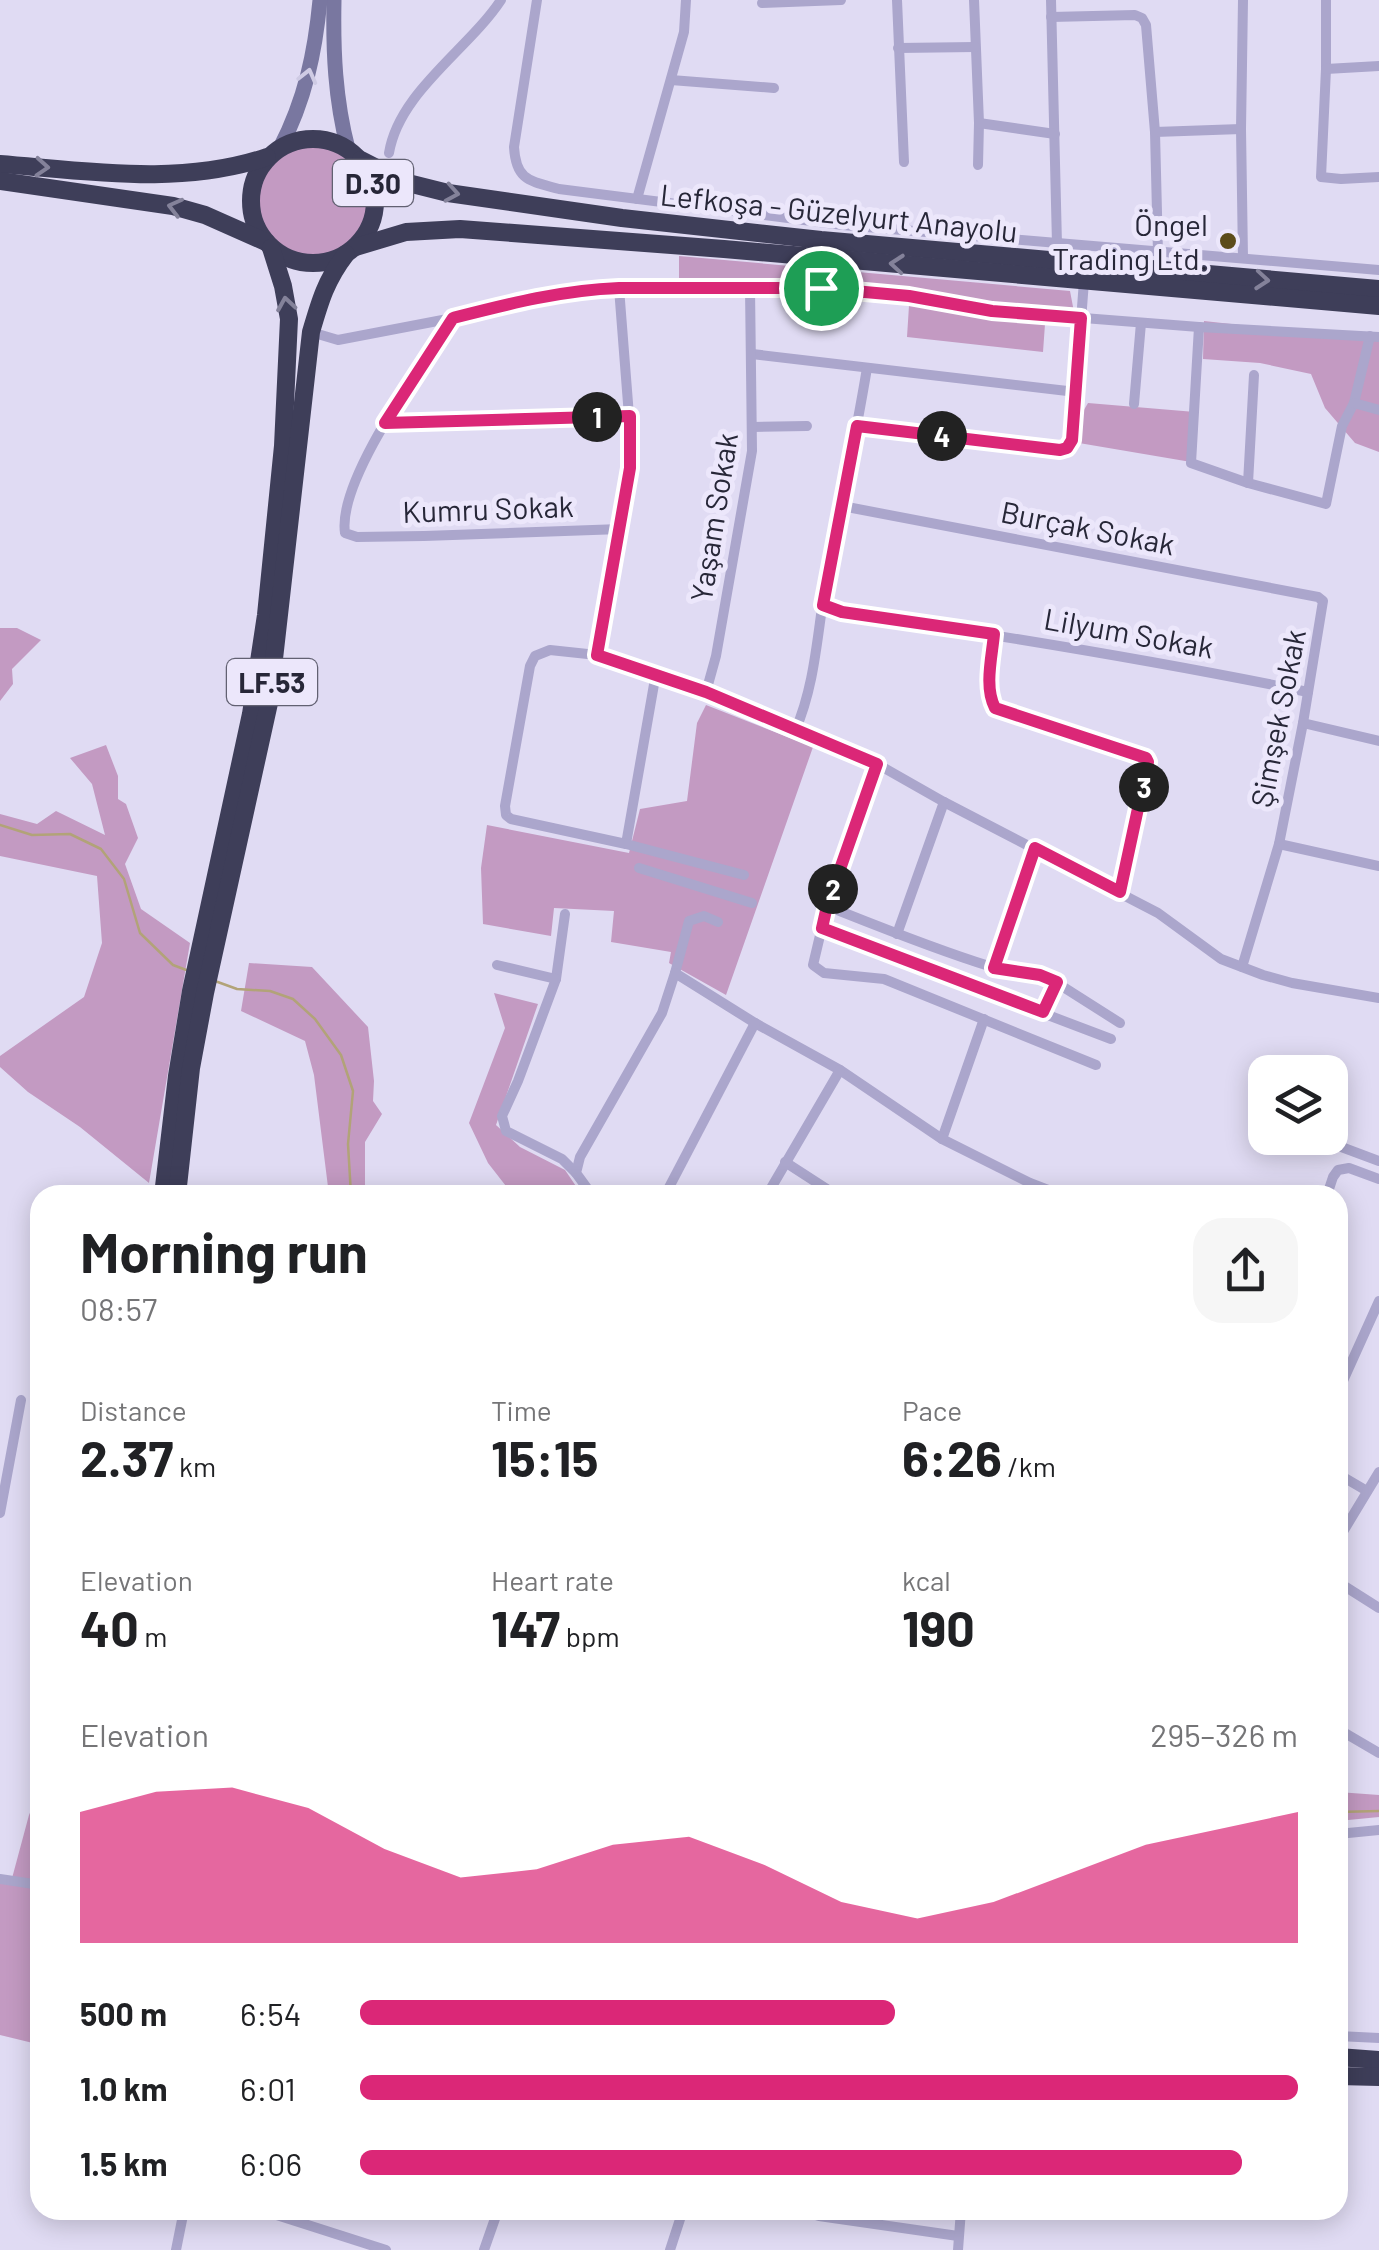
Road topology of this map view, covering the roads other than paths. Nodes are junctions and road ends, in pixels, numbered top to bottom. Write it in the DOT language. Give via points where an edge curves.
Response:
graph roads {
  1 [pos="320,0"];
  2 [pos="334,0"];
  3 [pos="501,0"];
  4 [pos="537,0"];
  5 [pos="686,0"];
  6 [pos="841,0"];
  7 [pos="897,0"];
  8 [pos="974,0"];
  9 [pos="1051,0"];
  10 [pos="1243,0"];
  11 [pos="1326,0"];
  12 [pos="762,3"];
  13 [pos="1051,17"];
  14 [pos="898,48"];
  15 [pos="975,48"];
  16 [pos="1379,66"];
  17 [pos="1326,69"];
  18 [pos="670,80"];
  19 [pos="774,88"];
  20 [pos="979,123"];
  21 [pos="1241,129"];
  22 [pos="1155,132"];
  23 [pos="1054,134"];
  24 [pos="274,152"];
  25 [pos="389,153"];
  26 [pos="354,155"];
  27 [pos="904,162"];
  28 [pos="0,164"];
  29 [pos="978,165"];
  30 [pos="1379,178"];
  31 [pos="0,181"];
  32 [pos="637,199"];
  33 [pos="1057,244"];
  34 [pos="268,245"];
  35 [pos="351,251"];
  36 [pos="1158,253"];
  37 [pos="1243,258"];
  38 [pos="1379,270"];
  39 [pos="1084,282"];
  40 [pos="619,288"];
  41 [pos="750,288"];
  42 [pos="1379,289"];
  43 [pos="1379,306"];
  44 [pos="453,318"];
  45 [pos="1081,318"];
  46 [pos="1141,323"];
  47 [pos="1199,327"];
  48 [pos="311,332"];
  49 [pos="1374,337"];
  50 [pos="752,354"];
  51 [pos="867,368"];
  52 [pos="1254,375"];
  53 [pos="1076,392"];
  54 [pos="1134,404"];
  55 [pos="1354,404"];
  56 [pos="1379,410"];
  57 [pos="630,416"];
  58 [pos="385,423"];
  59 [pos="807,426"];
  60 [pos="857,426"];
  61 [pos="752,427"];
  62 [pos="1248,483"];
  63 [pos="842,506"];
  64 [pos="621,529"];
  65 [pos="1323,602"];
  66 [pos="823,605"];
  67 [pos="994,634"];
  68 [pos="597,655"];
  69 [pos="656,674"];
  70 [pos="706,692"];
  71 [pos="1308,692"];
  72 [pos="1302,723"];
  73 [pos="795,730"];
  74 [pos="1379,741"];
  75 [pos="877,764"];
  76 [pos="944,802"];
  77 [pos="626,844"];
  78 [pos="1279,844"];
  79 [pos="1035,848"];
  80 [pos="1379,866"];
  81 [pos="639,868"];
  82 [pos="744,875"];
  83 [pos="1120,892"];
  84 [pos="752,903"];
  85 [pos="827,906"];
  86 [pos="565,914"];
  87 [pos="718,922"];
  88 [pos="822,928"];
  89 [pos="897,934"];
  90 [pos="205,959"];
  91 [pos="497,965"];
  92 [pos="1242,967"];
  93 [pos="994,968"];
  94 [pos="675,972"];
  95 [pos="556,979"];
  96 [pos="1057,982"];
  97 [pos="198,992"];
  98 [pos="1379,998"];
  99 [pos="1043,1012"];
  100 [pos="984,1019"];
  101 [pos="1120,1023"];
  102 [pos="756,1024"];
  103 [pos="1111,1039"];
  104 [pos="1096,1065"];
  105 [pos="840,1070"];
  106 [pos="942,1140"];
  107 [pos="1348,1149"];
  108 [pos="1379,1161"];
  109 [pos="786,1162"];
  110 [pos="576,1173"];
  111 [pos="1379,1179"];
  112 [pos="1030,1183"];
  113 [pos="164,1185"];
  114 [pos="178,1185"];
  115 [pos="585,1185"];
  116 [pos="670,1185"];
  117 [pos="773,1185"];
  118 [pos="821,1185"];
  119 [pos="1035,1185"];
  120 [pos="1331,1185"];
  121 [pos="1379,1302"];
  122 [pos="1348,1370"];
  123 [pos="21,1400"];
  124 [pos="1379,1472"];
  125 [pos="1348,1480"];
  126 [pos="1366,1491"];
  127 [pos="0,1514"];
  128 [pos="1348,1522"];
  129 [pos="1348,1588"];
  130 [pos="1379,1608"];
  131 [pos="1348,1735"];
  132 [pos="1379,1753"];
  133 [pos="1379,1830"];
  134 [pos="1348,1833"];
  135 [pos="0,1879"];
  136 [pos="30,1884"];
  137 [pos="1348,2036"];
  138 [pos="1379,2038"];
  139 [pos="1348,2059"];
  140 [pos="1379,2061"];
  141 [pos="1348,2076"];
  142 [pos="1379,2077"];
  143 [pos="182,2220"];
  144 [pos="292,2220"];
  145 [pos="494,2220"];
  146 [pos="680,2220"];
  147 [pos="847,2220"];
  148 [pos="960,2220"];
  149 [pos="958,2236"];
  150 [pos="176,2250"];
  151 [pos="386,2250"];
  152 [pos="484,2250"];
  153 [pos="670,2250"];
  154 [pos="958,2250"];
  24 -- 1 [label="street, one-way" via="307,85"];
  2 -- 26 [label="street" via="335,83"];
  3 -- 25 [label="street" via="407,107"];
  4 -- 32 [label="street" via="514,147 519,173 559,190"];
  5 -- 18 [label="street"];
  6 -- 12 [label="street"];
  7 -- 14 [label="street"];
  8 -- 15 [label="street"];
  9 -- 13 [label="street"];
  10 -- 21 [label="street"];
  11 -- 17 [label="street"];
  13 -- 22 [label="street" via="1142,18"];
  13 -- 23 [label="street"];
  14 -- 15 [label="street"];
  14 -- 27 [label="street"];
  15 -- 20 [label="street"];
  16 -- 17 [label="street"];
  17 -- 30 [label="street" via="1321,176"];
  18 -- 19 [label="street"];
  18 -- 32 [label="street"];
  20 -- 23 [label="street"];
  20 -- 29 [label="street"];
  21 -- 22 [label="street"];
  21 -- 37 [label="street"];
  22 -- 36 [label="street"];
  23 -- 33 [label="street"];
  24 -- 26 [label="highway, D.30" via="314,138"];
  28 -- 24 [label="highway, D.30, one-way" via="167,174 228,168"];
  24 -- 34 [label="highway" via="254,178 250,205"];
  26 -- 35 [label="highway, D.30" via="370,174 376,207"];
  26 -- 42 [label="highway, Lefkoşa - Güzelyurt Anayolu / D.30, one-way" via="404,182 622,218"];
  34 -- 31 [label="highway, D.30, one-way" via="173,206"];
  32 -- 33 [label="street"];
  33 -- 36 [label="street"];
  34 -- 35 [label="highway, D.30" via="315,264"];
  90 -- 34 [label="highway, LF.53, one-way" via="262,654 283,446 289,319"];
  39 -- 35 [label="highway, Lefkoşa - Güzelyurt Anayolu / D.30, one-way" via="460,229 406,232"];
  35 -- 48 [label="highway, LF.53" via="322,290"];
  36 -- 37 [label="street"];
  37 -- 38 [label="street"];
  39 -- 43 [label="highway, Lefkoşa - Güzelyurt Anayolu / D.30"];
  39 -- 45 [label="street"];
  40 -- 41 [label="street"];
  40 -- 44 [label="street"];
  40 -- 57 [label="street"];
  41 -- 45 [label="street" via="909,296"];
  41 -- 50 [label="street, Yaşam Sokak"];
  44 -- 48 [label="street" via="338,340"];
  44 -- 58 [label="street"];
  45 -- 46 [label="street"];
  45 -- 53 [label="street"];
  46 -- 47 [label="street"];
  46 -- 54 [label="street"];
  47 -- 49 [label="street"];
  47 -- 62 [label="street" via="1191,463"];
  48 -- 90 [label="highway, LF.53" via="269,703"];
  49 -- 55 [label="street"];
  50 -- 51 [label="street"];
  50 -- 61 [label="street, Yaşam Sokak"];
  51 -- 53 [label="street"];
  51 -- 60 [label="street"];
  52 -- 62 [label="street"];
  53 -- 60 [label="street" via="1072,440 1060,450"];
  55 -- 56 [label="street"];
  55 -- 62 [label="street" via="1342,426 1326,504"];
  57 -- 58 [label="street"];
  57 -- 64 [label="street"];
  58 -- 64 [label="street, Kumru Sokak" via="360,468 346,533"];
  59 -- 61 [label="street"];
  60 -- 63 [label="street"];
  61 -- 70 [label="street, Yaşam Sokak"];
  63 -- 65 [label="street, Burçak Sokak"];
  63 -- 66 [label="street"];
  64 -- 68 [label="street"];
  65 -- 71 [label="street, Şimşek Sokak"];
  66 -- 67 [label="street, Lilyum Sokak"];
  66 -- 73 [label="street" via="815,664"];
  67 -- 71 [label="street, Lilyum Sokak"];
  67 -- 83 [label="street" via="995,708 1148,762"];
  68 -- 69 [label="street"];
  68 -- 77 [label="street" via="550,650 535,656 506,815"];
  69 -- 70 [label="street"];
  69 -- 77 [label="street"];
  70 -- 73 [label="street"];
  71 -- 72 [label="street, Şimşek Sokak"];
  72 -- 74 [label="street"];
  72 -- 78 [label="street, Şimşek Sokak"];
  73 -- 75 [label="street"];
  75 -- 76 [label="street"];
  75 -- 85 [label="street"];
  76 -- 79 [label="street"];
  76 -- 89 [label="street"];
  77 -- 82 [label="street"];
  78 -- 80 [label="street"];
  78 -- 92 [label="street, Şimşek Sokak"];
  79 -- 83 [label="street"];
  79 -- 93 [label="street"];
  81 -- 84 [label="street"];
  83 -- 92 [label="street"];
  85 -- 88 [label="street"];
  85 -- 89 [label="street"];
  86 -- 95 [label="street"];
  87 -- 94 [label="street" via="704,916 689,921"];
  88 -- 99 [label="street"];
  88 -- 100 [label="street" via="813,965 824,974 884,979"];
  89 -- 93 [label="street"];
  90 -- 97 [label="highway, LF.53"];
  91 -- 95 [label="street"];
  92 -- 98 [label="street"];
  93 -- 96 [label="street"];
  94 -- 102 [label="street"];
  94 -- 110 [label="street" via="662,1013"];
  95 -- 110 [label="street" via="502,1116 506,1131"];
  96 -- 99 [label="street"];
  96 -- 101 [label="street"];
  97 -- 113 [label="highway, LF.53" via="176,1076"];
  97 -- 114 [label="highway, LF.53"];
  99 -- 103 [label="street"];
  100 -- 104 [label="street"];
  100 -- 106 [label="street"];
  102 -- 105 [label="street"];
  102 -- 116 [label="street"];
  105 -- 106 [label="street"];
  105 -- 109 [label="street"];
  106 -- 112 [label="street"];
  107 -- 108 [label="street"];
  109 -- 117 [label="street"];
  109 -- 118 [label="street"];
  110 -- 115 [label="street"];
  111 -- 120 [label="street" via="1349,1168 1338,1170"];
  112 -- 119 [label="street"];
  121 -- 122 [label="street"];
  123 -- 127 [label="street"];
  124 -- 126 [label="street"];
  125 -- 126 [label="street"];
  126 -- 128 [label="street"];
  129 -- 130 [label="street"];
  131 -- 132 [label="street"];
  133 -- 134 [label="street"];
  135 -- 136 [label="street"];
  137 -- 138 [label="street"];
  139 -- 140 [label="highway"];
  141 -- 142 [label="highway"];
  143 -- 150 [label="street"];
  144 -- 151 [label="street"];
  145 -- 152 [label="street"];
  146 -- 153 [label="street"];
  147 -- 149 [label="street"];
  148 -- 149 [label="street"];
  149 -- 154 [label="street"];
}
